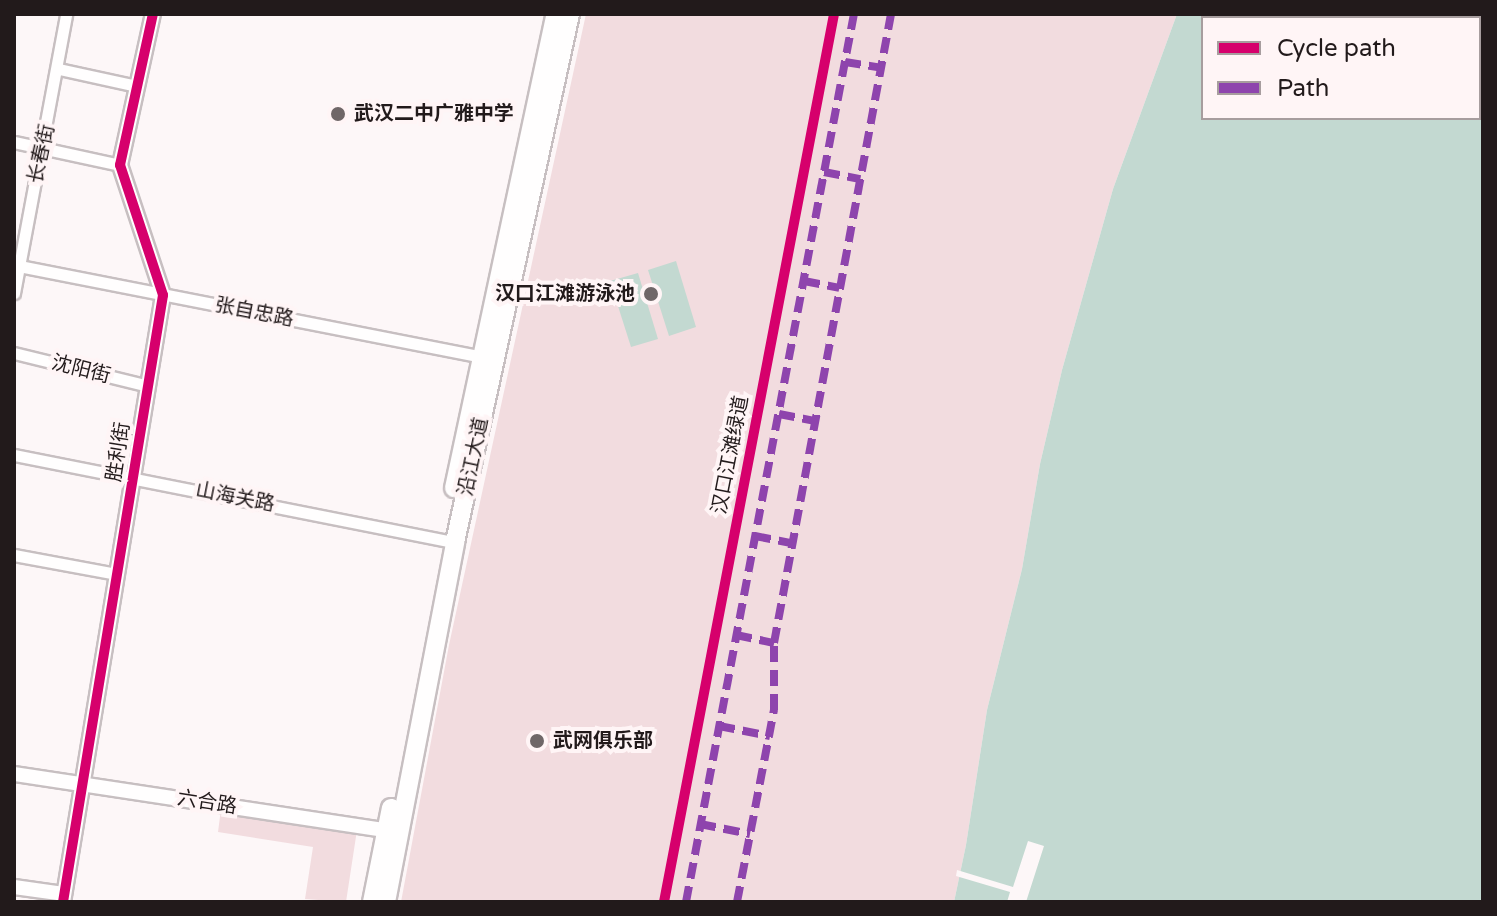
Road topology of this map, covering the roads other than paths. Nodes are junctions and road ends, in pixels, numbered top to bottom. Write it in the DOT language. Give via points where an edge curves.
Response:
graph roads {
  1 [pos="66,14"];
  2 [pos="153,14"];
  3 [pos="556,14"];
  4 [pos="570,14"];
  5 [pos="59,69"];
  6 [pos="136,86"];
  7 [pos="14,142"];
  8 [pos="43,149"];
  9 [pos="120,165"];
  10 [pos="16,266"];
  11 [pos="14,293"];
  12 [pos="163,295"];
  13 [pos="14,353"];
  14 [pos="488,358"];
  15 [pos="148,386"];
  16 [pos="14,455"];
  17 [pos="133,477"];
  18 [pos="450,541"];
  19 [pos="14,555"];
  20 [pos="117,574"];
  21 [pos="14,774"];
  22 [pos="82,784"];
  23 [pos="393,831"];
  24 [pos="14,887"];
  25 [pos="64,898"];
  26 [pos="372,902"];
  27 [pos="386,902"];
  1 -- 5 [label="street, 长春街"];
  2 -- 6 [label="street, 胜利街"];
  3 -- 14 [label="main road, 沿江大道"];
  4 -- 14 [label="main road, 沿江大道"];
  5 -- 6 [label="street"];
  5 -- 8 [label="street, 长春街"];
  6 -- 9 [label="street, 胜利街"];
  7 -- 8 [label="street"];
  8 -- 9 [label="street"];
  8 -- 10 [label="street, 长春街"];
  9 -- 12 [label="street, 胜利街"];
  10 -- 11 [label="street, 长春街"];
  10 -- 12 [label="street, 张自忠路"];
  12 -- 14 [label="street, 张自忠路"];
  12 -- 15 [label="street, 胜利街"];
  13 -- 15 [label="street, 沈阳街"];
  14 -- 18 [label="main road, 沿江大道"];
  15 -- 17 [label="street, 胜利街"];
  16 -- 17 [label="street, 山海关路"];
  17 -- 18 [label="street, 山海关路"];
  17 -- 20 [label="street, 胜利街"];
  18 -- 23 [label="main road, 沿江大道"];
  19 -- 20 [label="street"];
  20 -- 22 [label="street, 胜利街"];
  21 -- 22 [label="street, 六合路"];
  22 -- 23 [label="street, 六合路"];
  22 -- 25 [label="street, 胜利街"];
  23 -- 26 [label="main road, 沿江大道"];
  23 -- 27 [label="main road, 沿江大道"];
  24 -- 25 [label="street"];
}
